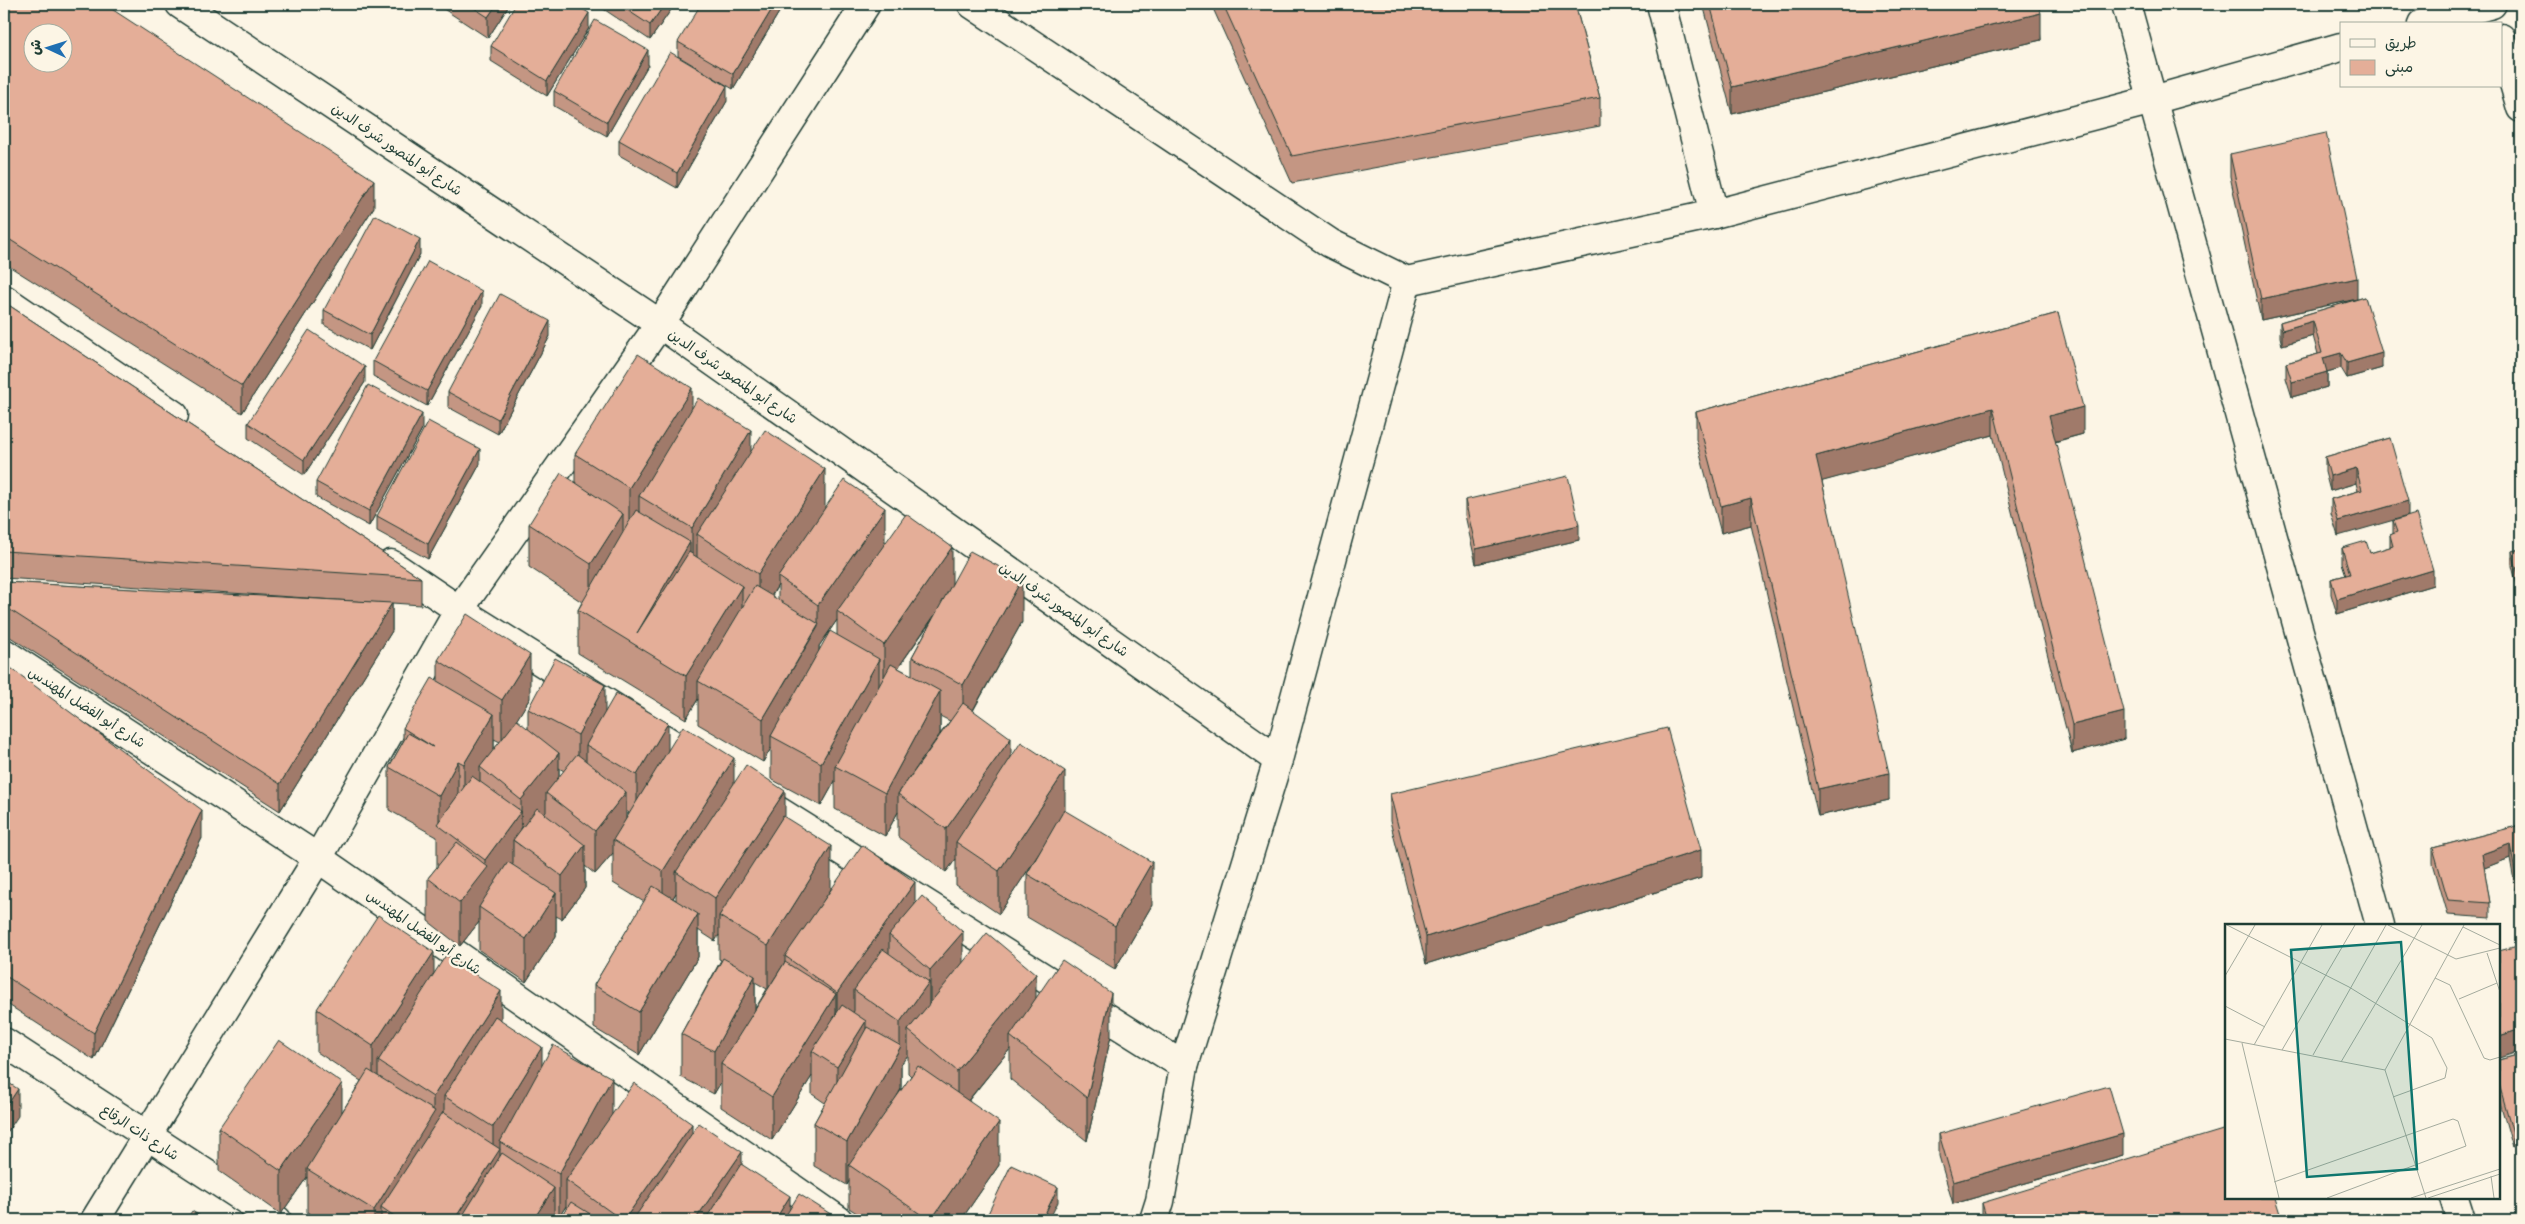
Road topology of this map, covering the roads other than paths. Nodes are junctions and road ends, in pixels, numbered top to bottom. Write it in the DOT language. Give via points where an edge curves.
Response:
graph roads {
  1 [pos="180,4"];
  2 [pos="866,4"];
  3 [pos="972,4"];
  4 [pos="1661,4"];
  5 [pos="2126,4"];
  6 [pos="2492,4"];
  7 [pos="2429,22"];
  8 [pos="2496,22"];
  9 [pos="2502,42"];
  10 [pos="2340,47"];
  11 [pos="2153,100"];
  12 [pos="2521,108"];
  13 [pos="1714,214"];
  14 [pos="1407,281"];
  15 [pos="4,299"];
  16 [pos="660,324"];
  17 [pos="191,427"];
  18 [pos="370,549"];
  19 [pos="459,610"];
  20 [pos="4,653"];
  21 [pos="1278,760"];
  22 [pos="318,858"];
  23 [pos="2380,924"];
  24 [pos="4,1042"];
  25 [pos="1184,1066"];
  26 [pos="147,1136"];
  27 [pos="2454,1199"];
  28 [pos="95,1220"];
  29 [pos="277,1220"];
  30 [pos="838,1220"];
  31 [pos="1154,1220"];
  32 [pos="2461,1220"];
  1 -- 16 [label="street, شارع أبو المنصور شرف الدين"];
  2 -- 16 [label="street"];
  3 -- 14 [label="street" via="1330,243"];
  4 -- 13 [label="street"];
  5 -- 11 [label="street"];
  6 -- 7 [label="street"];
  6 -- 8 [label="street"];
  9 -- 12 [label="street"];
  10 -- 11 [label="street"];
  11 -- 13 [label="street"];
  11 -- 23 [label="street"];
  13 -- 14 [label="street"];
  14 -- 21 [label="street"];
  15 -- 17 [label="street"];
  16 -- 19 [label="street"];
  16 -- 21 [label="street, شارع أبو المنصور شرف الدين"];
  18 -- 19 [label="street"];
  19 -- 22 [label="street"];
  19 -- 25 [label="street"];
  20 -- 22 [label="street, شارع أبو الفضل المهندس"];
  21 -- 25 [label="street"];
  22 -- 26 [label="street"];
  22 -- 30 [label="street, شارع أبو الفضل المهندس"];
  24 -- 26 [label="street, شارع ذات الرقاع"];
  25 -- 31 [label="street"];
  26 -- 28 [label="street"];
  26 -- 29 [label="street, شارع ذات الرقاع"];
  27 -- 32 [label="street"];
}
